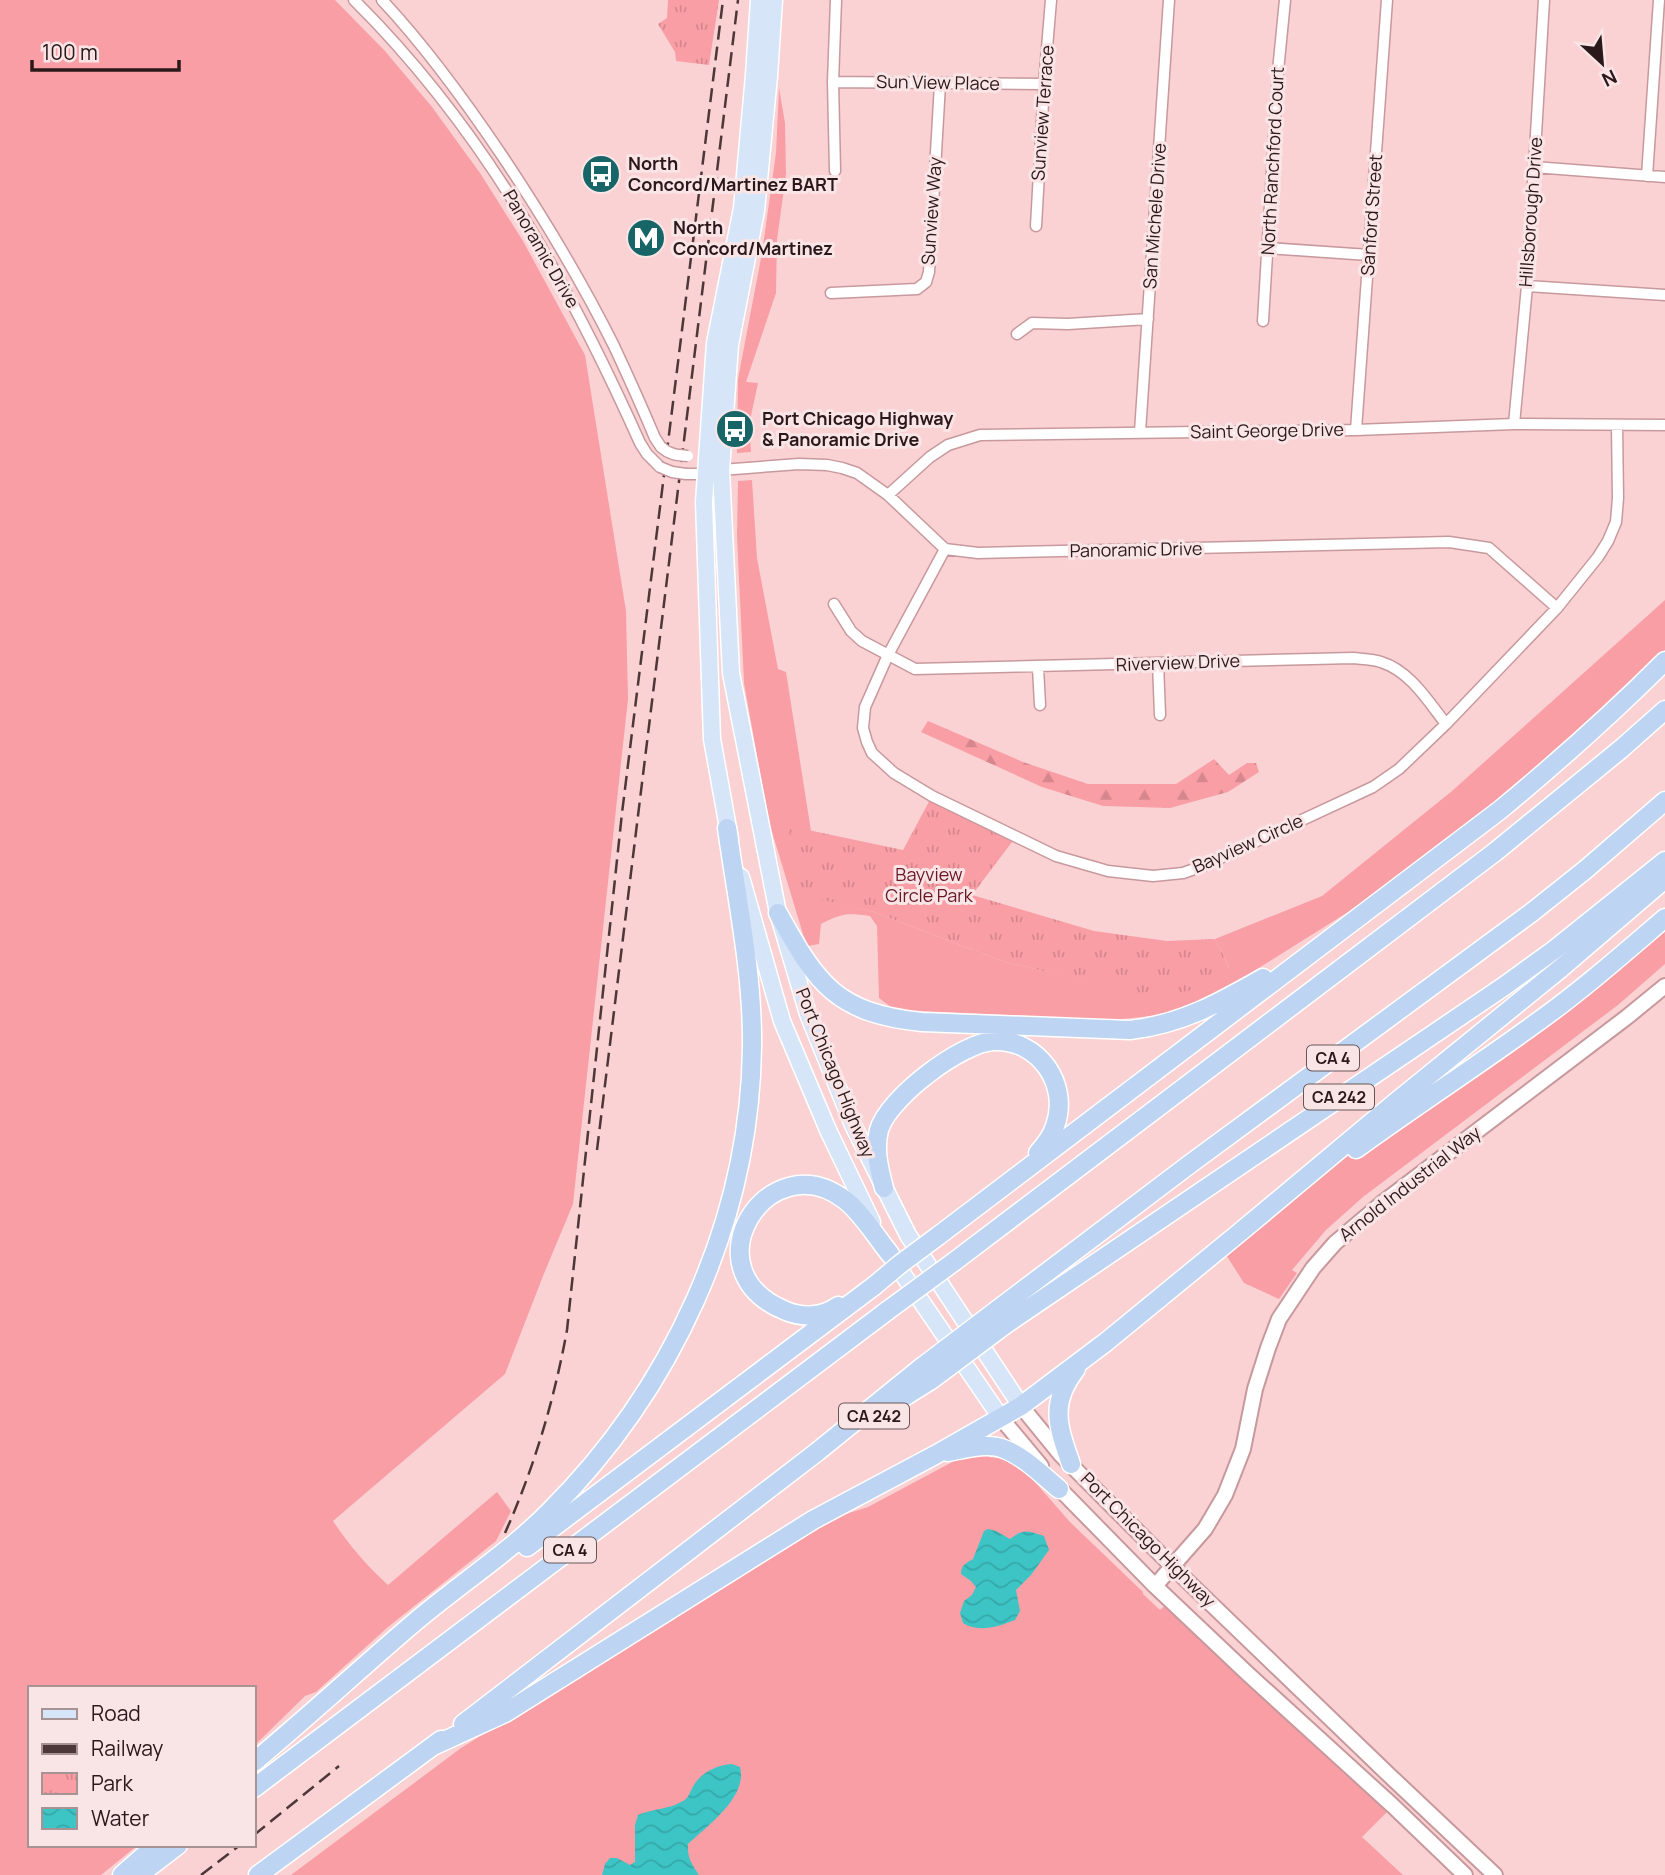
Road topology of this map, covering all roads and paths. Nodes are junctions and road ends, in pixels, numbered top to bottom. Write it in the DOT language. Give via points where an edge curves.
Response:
graph roads {
  1 [pos="354,0"];
  2 [pos="382,0"];
  3 [pos="759,0"];
  4 [pos="774,0"];
  5 [pos="836,0"];
  6 [pos="1051,0"];
  7 [pos="1169,0"];
  8 [pos="1285,0"];
  9 [pos="1387,0"];
  10 [pos="1544,0"];
  11 [pos="1659,0"];
  12 [pos="833,82"];
  13 [pos="940,84"];
  14 [pos="1044,84"];
  15 [pos="1534,167"];
  16 [pos="835,171"];
  17 [pos="1647,176"];
  18 [pos="1665,177"];
  19 [pos="1036,226"];
  20 [pos="1268,248"];
  21 [pos="1369,255"];
  22 [pos="1527,286"];
  23 [pos="831,293"];
  24 [pos="1665,295"];
  25 [pos="1148,319"];
  26 [pos="1264,321"];
  27 [pos="1017,334"];
  28 [pos="1514,424"];
  29 [pos="1617,425"];
  30 [pos="1665,425"];
  31 [pos="1356,430"];
  32 [pos="1140,432"];
  33 [pos="712,468"];
  34 [pos="888,495"];
  35 [pos="945,549"];
  36 [pos="834,604"];
  37 [pos="1557,608"];
  38 [pos="888,654"];
  39 [pos="1665,661"];
  40 [pos="1158,663"];
  41 [pos="1038,667"];
  42 [pos="1041,705"];
  43 [pos="1665,710"];
  44 [pos="1160,715"];
  45 [pos="1446,724"];
  46 [pos="1665,801"];
  47 [pos="727,828"];
  48 [pos="1665,861"];
  49 [pos="1665,879"];
  50 [pos="1386,897"];
  51 [pos="778,913"];
  52 [pos="1665,918"];
  53 [pos="1665,986"];
  54 [pos="1005,1184"];
  55 [pos="884,1188"];
  56 [pos="1239,1233"];
  57 [pos="894,1260"];
  58 [pos="873,1284"];
  59 [pos="1002,1317"];
  60 [pos="1106,1342"];
  61 [pos="1021,1406"];
  62 [pos="1001,1418"];
  63 [pos="934,1455"];
  64 [pos="1071,1464"];
  65 [pos="1059,1489"];
  66 [pos="1173,1566"];
  67 [pos="1155,1586"];
  68 [pos="384,1648"];
  69 [pos="433,1746"];
  70 [pos="256,1760"];
  71 [pos="256,1786"];
  72 [pos="154,1847"];
  73 [pos="175,1847"];
  74 [pos="122,1875"];
  75 [pos="139,1875"];
  76 [pos="258,1875"];
  77 [pos="1465,1875"];
  78 [pos="1495,1875"];
  1 -- 33 [label="street, Panoramic Drive, bridge" via="427,79 503,184 575,305 647,454 672,472"];
  2 -- 33 [label="street, Panoramic Drive, bridge" via="464,101 534,203 607,333 655,439 668,453 688,456"];
  3 -- 33 [label="main road, Port Chicago Highway" via="741,208 715,343"];
  4 -- 33 [label="main road, Port Chicago Highway" via="756,211"];
  5 -- 12 [label="street"];
  6 -- 14 [label="street, Sunview Terrace"];
  7 -- 25 [label="street, San Michele Drive"];
  8 -- 20 [label="street, North Ranchford Court"];
  9 -- 21 [label="street, Sanford Street"];
  10 -- 15 [label="street, Hillsborough Drive"];
  11 -- 17 [label="street"];
  12 -- 13 [label="street, Sun View Place"];
  12 -- 16 [label="street"];
  13 -- 14 [label="street, Sun View Place"];
  13 -- 23 [label="street, Sunview Way" via="926,282 917,289"];
  14 -- 19 [label="street, Sunview Terrace"];
  15 -- 17 [label="street"];
  15 -- 22 [label="street, Hillsborough Drive"];
  17 -- 18 [label="street"];
  20 -- 21 [label="street"];
  20 -- 26 [label="street, North Ranchford Court"];
  21 -- 31 [label="street, Sanford Street"];
  22 -- 24 [label="street"];
  22 -- 28 [label="street, Hillsborough Drive"];
  25 -- 27 [label="street" via="1032,323"];
  25 -- 32 [label="street, San Michele Drive"];
  28 -- 29 [label="street, Saint George Drive"];
  28 -- 31 [label="street, Saint George Drive"];
  29 -- 30 [label="street, Saint George Drive"];
  29 -- 37 [label="street, Bayview Circle" via="1616,522 1598,557"];
  31 -- 32 [label="street, Saint George Drive"];
  32 -- 34 [label="street, Saint George Drive" via="980,435 948,445"];
  33 -- 34 [label="street, Panoramic Drive" via="827,465 857,473"];
  33 -- 47 [label="main road, Port Chicago Highway" via="704,502 712,739"];
  33 -- 51 [label="main road, Port Chicago Highway" via="731,673"];
  34 -- 35 [label="street, Panoramic Drive"];
  35 -- 37 [label="street, Panoramic Drive" via="978,553 1449,542 1489,548"];
  35 -- 38 [label="street, Bayview Circle"];
  36 -- 38 [label="street, Riverview Drive" via="851,631"];
  37 -- 45 [label="street, Bayview Circle"];
  38 -- 41 [label="street, Riverview Drive" via="915,669"];
  38 -- 45 [label="street, Bayview Circle" via="865,707 863,728 872,753 881,762 932,796 1015,838 1108,871 1153,876 1203,866 1373,788"];
  39 -- 50 [label="highway" via="1549,770"];
  40 -- 41 [label="street, Riverview Drive"];
  40 -- 44 [label="street"];
  40 -- 45 [label="street, Riverview Drive" via="1353,658 1381,662 1412,682"];
  41 -- 42 [label="street"];
  43 -- 71 [label="highway, CA 4, bridge" via="1495,852"];
  46 -- 59 [label="highway, CA 4" via="1531,913 1201,1156"];
  47 -- 57 [label="main road, Port Chicago Highway" via="782,1021 850,1179"];
  47 -- 68 [label="highway" via="752,1014 752,1051 746,1124 733,1194 698,1294 643,1399 571,1490 519,1540"];
  48 -- 59 [label="highway, CA 242" via="1503,987"];
  49 -- 56 [label="highway"];
  50 -- 51 [label="highway" via="1285,966 1218,1004 1173,1022 1130,1030 922,1022 878,1015 844,1000 817,977"];
  50 -- 54 [label="highway"];
  51 -- 55 [label="main road, Port Chicago Highway" via="807,1014"];
  52 -- 56 [label="highway" via="1538,1023"];
  53 -- 66 [label="street, Arnold Industrial Way" via="1381,1203 1313,1268 1279,1319 1257,1379 1243,1449 1225,1495 1205,1529"];
  54 -- 55 [label="highway" via="1047,1142 1055,1128 1059,1098 1056,1083 1040,1059 1028,1050 996,1041 963,1051 894,1104 879,1130 878,1161"];
  54 -- 57 [label="highway, bridge" via="938,1236"];
  55 -- 61 [label="main road, Port Chicago Highway" via="908,1235"];
  56 -- 60 [label="highway"];
  57 -- 58 [label="highway, bridge"];
  57 -- 58 [label="highway" via="846,1201 819,1187 785,1188 767,1196 747,1220 739,1251 742,1266 755,1291 778,1308 804,1315 832,1310"];
  57 -- 62 [label="main road, Port Chicago Highway"];
  58 -- 68 [label="highway" via="506,1562"];
  59 -- 69 [label="highway, CA 242, bridge" via="817,1452"];
  60 -- 61 [label="highway"];
  60 -- 64 [label="highway" via="1074,1371 1057,1412"];
  61 -- 62 [label="highway"];
  61 -- 64 [label="street, Port Chicago Highway"];
  62 -- 63 [label="highway"];
  62 -- 65 [label="street, Port Chicago Highway"];
  63 -- 65 [label="highway" via="1003,1448"];
  63 -- 69 [label="highway" via="813,1520 505,1713"];
  64 -- 66 [label="street, Port Chicago Highway"];
  65 -- 67 [label="street, Port Chicago Highway"];
  66 -- 67 [label="street, Arnold Industrial Way"];
  66 -- 78 [label="street, Port Chicago Highway"];
  67 -- 77 [label="street, Port Chicago Highway"];
  68 -- 70 [label="highway"];
  69 -- 76 [label="highway"];
  72 -- 74 [label="highway"];
  73 -- 75 [label="highway"];
}
